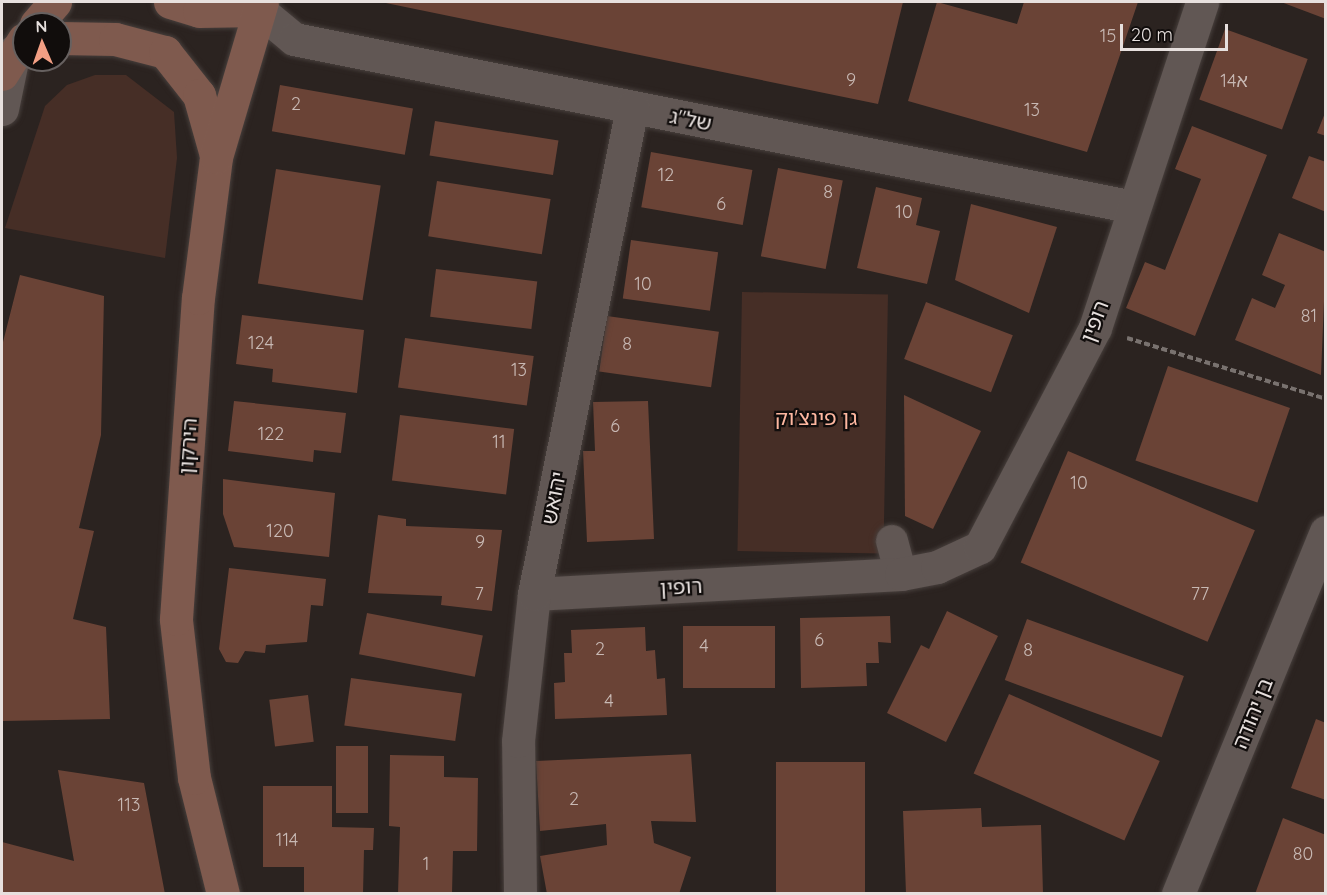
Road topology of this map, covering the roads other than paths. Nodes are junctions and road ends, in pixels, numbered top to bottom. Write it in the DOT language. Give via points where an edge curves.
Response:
graph roads {
  1 [pos="170,2"];
  2 [pos="1202,2"];
  3 [pos="261,6"];
  4 [pos="72,38"];
  5 [pos="12,69"];
  6 [pos="632,107"];
  7 [pos="2,109"];
  8 [pos="216,157"];
  9 [pos="1133,207"];
  10 [pos="1326,532"];
  11 [pos="892,541"];
  12 [pos="901,574"];
  13 [pos="534,594"];
  14 [pos="223,894"];
  15 [pos="520,894"];
  16 [pos="1178,894"];
  1 -- 3 [label="main road" via="199,11"];
  2 -- 9 [label="street, רופין"];
  3 -- 6 [label="street, של\"ג" via="294,39"];
  3 -- 8 [label="main road, הירקון"];
  4 -- 8 [label="main road" via="115,39 165,52 199,95"];
  5 -- 7 [label="street"];
  6 -- 9 [label="street, של\"ג"];
  6 -- 13 [label="street, יהואש"];
  8 -- 14 [label="main road, הירקון" via="198,298 177,619 194,778"];
  9 -- 12 [label="street, רופין" via="1095,328 980,547 937,567"];
  10 -- 16 [label="street, בן יהודה"];
  11 -- 12 [label="street"];
  12 -- 13 [label="street, רופין"];
  13 -- 15 [label="street, יהואש" via="518,741"];
}
